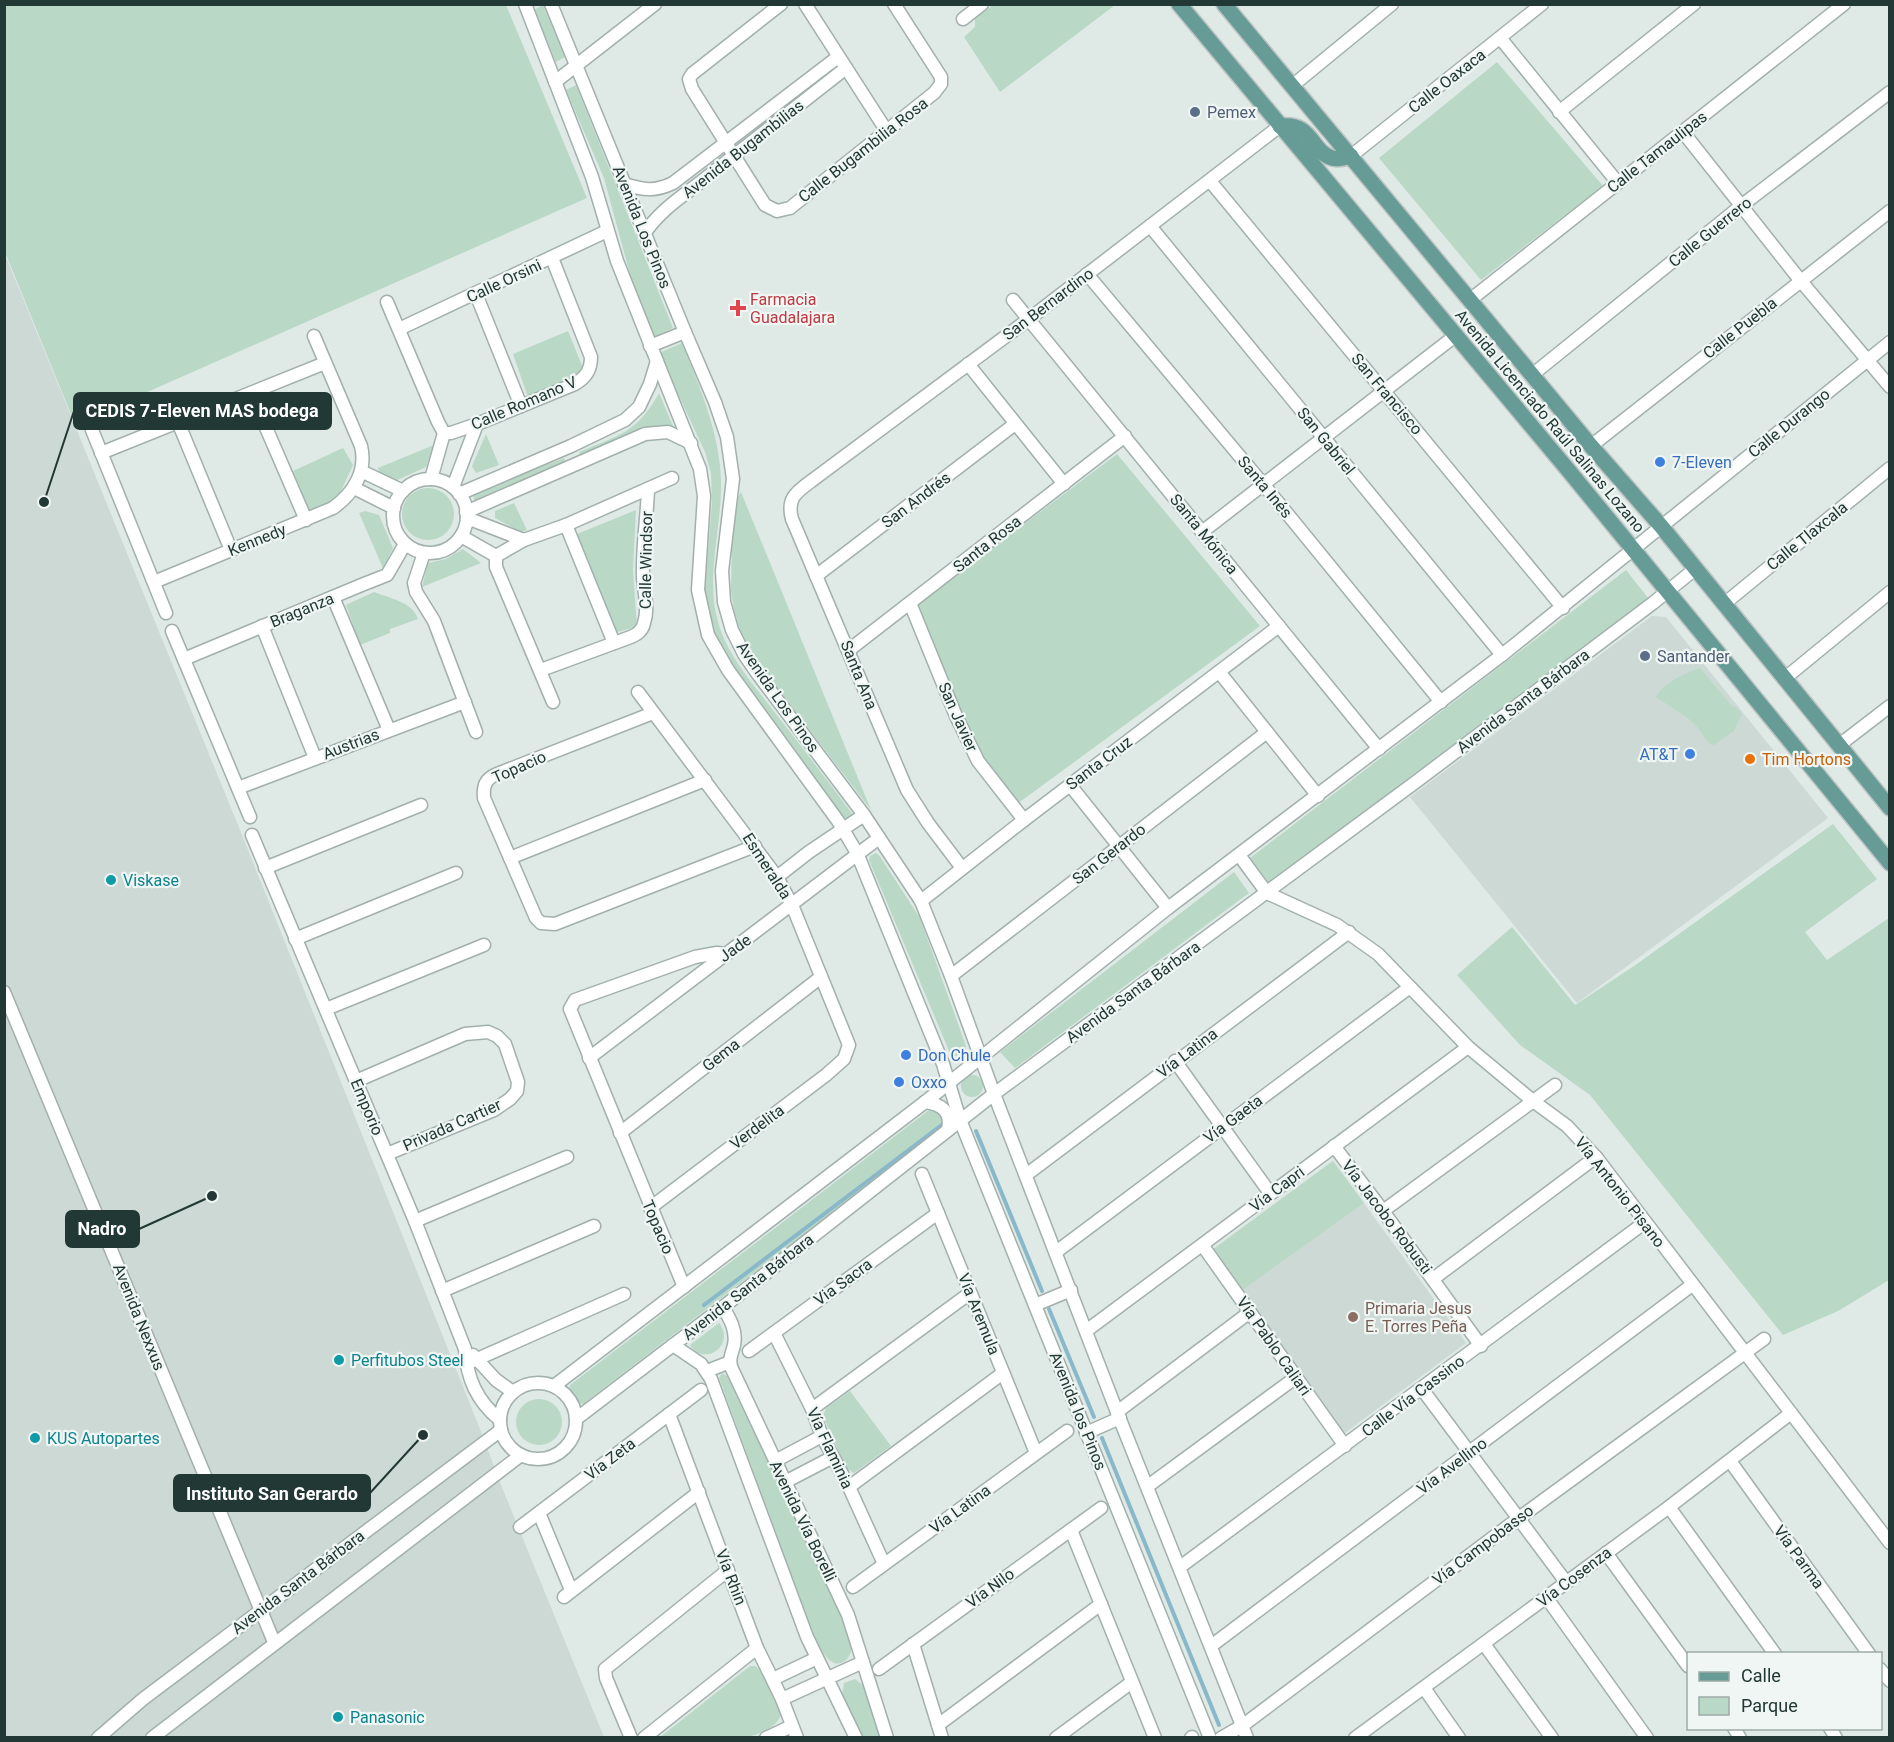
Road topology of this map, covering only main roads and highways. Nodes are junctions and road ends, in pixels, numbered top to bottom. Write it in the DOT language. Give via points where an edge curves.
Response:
graph roads {
  1 [pos="1179,4"];
  2 [pos="1227,6"];
  3 [pos="1280,126"];
  4 [pos="1351,156"];
  5 [pos="1890,808"];
  6 [pos="1890,863"];
  1 -- 3 [label="main road, Avenida Licenciado Raúl Salinas Lozano"];
  2 -- 4 [label="main road, Avenida Licenciado Raúl Salinas Lozano"];
  3 -- 4 [label="main road" via="1295,126 1332,158"];
  3 -- 6 [label="main road, Avenida Licenciado Raúl Salinas Lozano"];
  4 -- 5 [label="main road, Avenida Licenciado Raúl Salinas Lozano" via="1661,526"];
}
